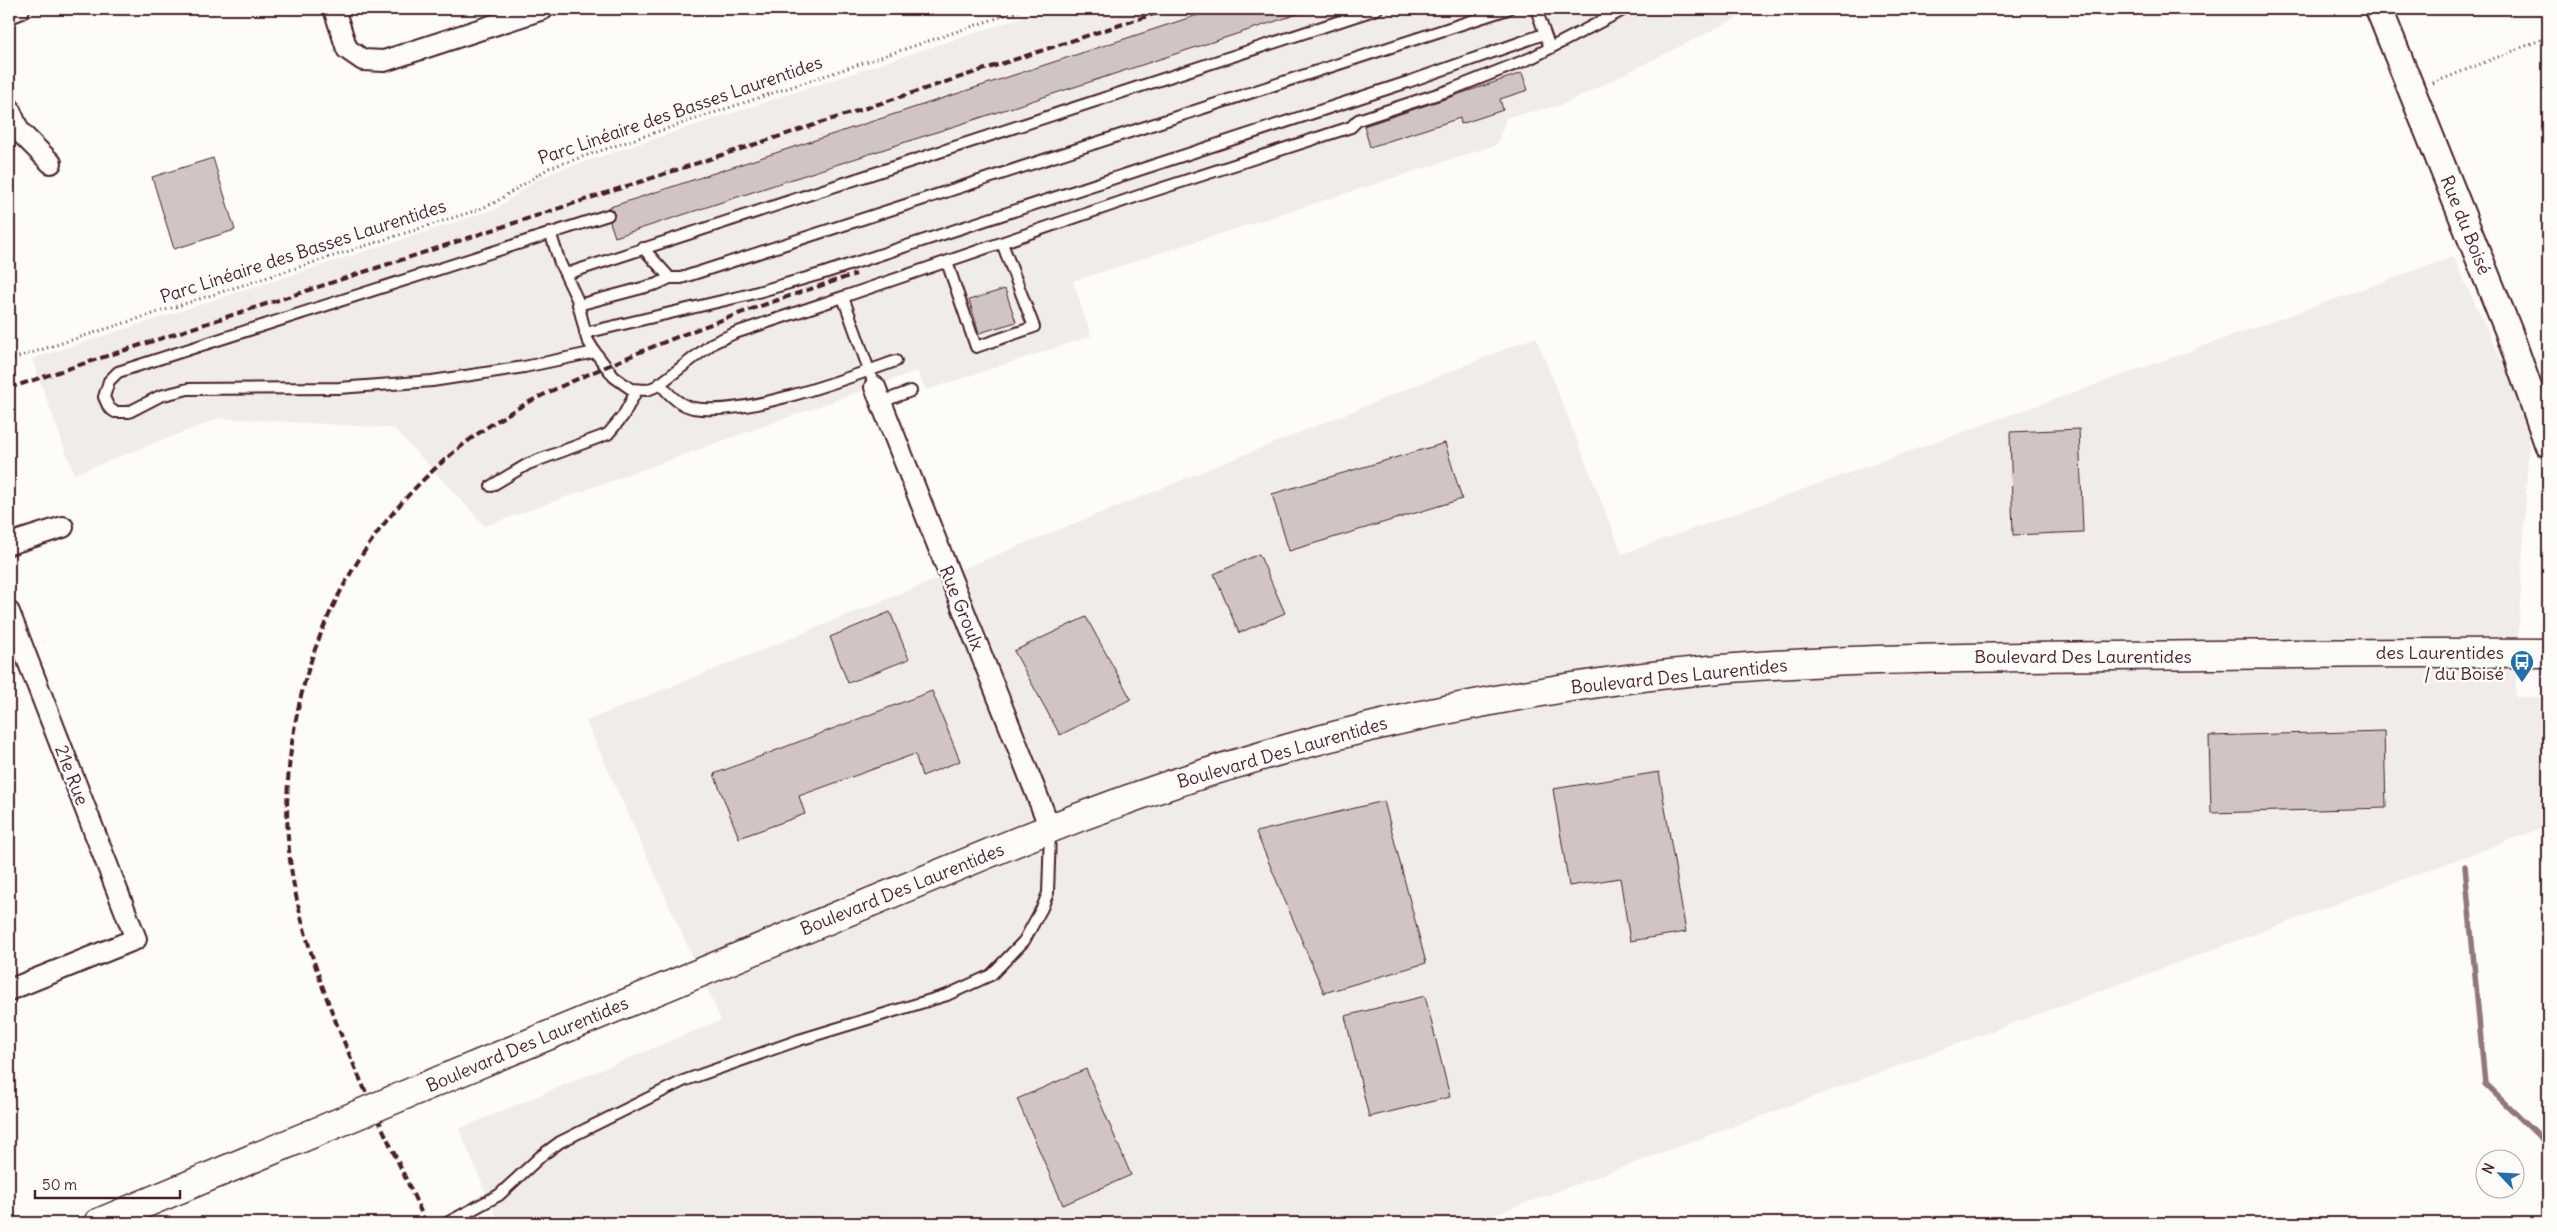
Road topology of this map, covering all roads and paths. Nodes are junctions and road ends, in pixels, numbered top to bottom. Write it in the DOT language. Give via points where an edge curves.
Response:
graph roads {
  1 [pos="19,9"];
  2 [pos="334,9"];
  3 [pos="543,9"];
  4 [pos="1024,9"];
  5 [pos="1377,9"];
  6 [pos="1508,9"];
  7 [pos="1536,9"];
  8 [pos="1625,9"];
  9 [pos="2378,9"];
  10 [pos="9,13"];
  11 [pos="1544,34"];
  12 [pos="2548,37"];
  13 [pos="1550,48"];
  14 [pos="2428,83"];
  15 [pos="9,108"];
  16 [pos="51,164"];
  17 [pos="608,215"];
  18 [pos="550,232"];
  19 [pos="1002,243"];
  20 [pos="643,248"];
  21 [pos="946,262"];
  22 [pos="566,274"];
  23 [pos="670,278"];
  24 [pos="843,298"];
  25 [pos="578,305"];
  26 [pos="585,333"];
  27 [pos="595,352"];
  28 [pos="9,360"];
  29 [pos="896,361"];
  30 [pos="660,383"];
  31 [pos="875,386"];
  32 [pos="637,390"];
  33 [pos="911,391"];
  34 [pos="2548,444"];
  35 [pos="491,486"];
  36 [pos="63,527"];
  37 [pos="9,544"];
  38 [pos="9,612"];
  39 [pos="2548,653"];
  40 [pos="1050,828"];
  41 [pos="9,990"];
  42 [pos="98,1223"];
  43 [pos="447,1223"];
  1 -- 10 [label="street"];
  2 -- 3 [label="street" via="347,49 363,60 384,61"];
  4 -- 28 [label="path, Parc Linéaire des Basses Laurentides" via="549,168 482,209"];
  5 -- 20 [label="lane"];
  6 -- 23 [label="lane" via="681,278"];
  7 -- 11 [label="lane"];
  8 -- 13 [label="lane"];
  9 -- 34 [label="street, Rue du Boisé" via="2508,330"];
  11 -- 13 [label="lane"];
  11 -- 26 [label="lane" via="1408,82 824,273 747,296"];
  12 -- 14 [label="path"];
  13 -- 19 [label="lane" via="1450,90 1358,120 1351,127"];
  15 -- 16 [label="street" via="19,131"];
  17 -- 18 [label="lane"];
  18 -- 22 [label="lane"];
  18 -- 27 [label="lane" via="118,372 108,381 105,403 115,412 122,413 160,396 188,389 339,388 432,381"];
  19 -- 21 [label="lane"];
  19 -- 21 [label="lane" via="1034,326 976,346"];
  20 -- 22 [label="lane"];
  20 -- 23 [label="lane"];
  21 -- 24 [label="lane"];
  22 -- 25 [label="lane"];
  23 -- 25 [label="lane"];
  24 -- 30 [label="lane" via="713,343"];
  24 -- 31 [label="lane"];
  25 -- 26 [label="lane"];
  26 -- 27 [label="lane"];
  27 -- 32 [label="lane" via="614,377 623,385"];
  29 -- 31 [label="lane"];
  30 -- 31 [label="lane" via="680,403 692,408 713,409 800,392"];
  30 -- 32 [label="lane" via="647,390"];
  31 -- 33 [label="lane"];
  31 -- 40 [label="street, Rue Groulx"];
  32 -- 35 [label="lane" via="623,416 608,434 528,464"];
  36 -- 37 [label="street"];
  38 -- 41 [label="street, 21e Rue" via="136,939"];
  39 -- 40 [label="main road, Boulevard Des Laurentides" via="1975,657 1780,664 1652,676 1564,688 1359,728 1163,786"];
  40 -- 42 [label="main road, Boulevard Des Laurentides, bridge"];
  40 -- 43 [label="lane" via="1048,893 1042,908 1024,941 991,975 948,995 799,1040 684,1081 560,1142 499,1195"];
}
